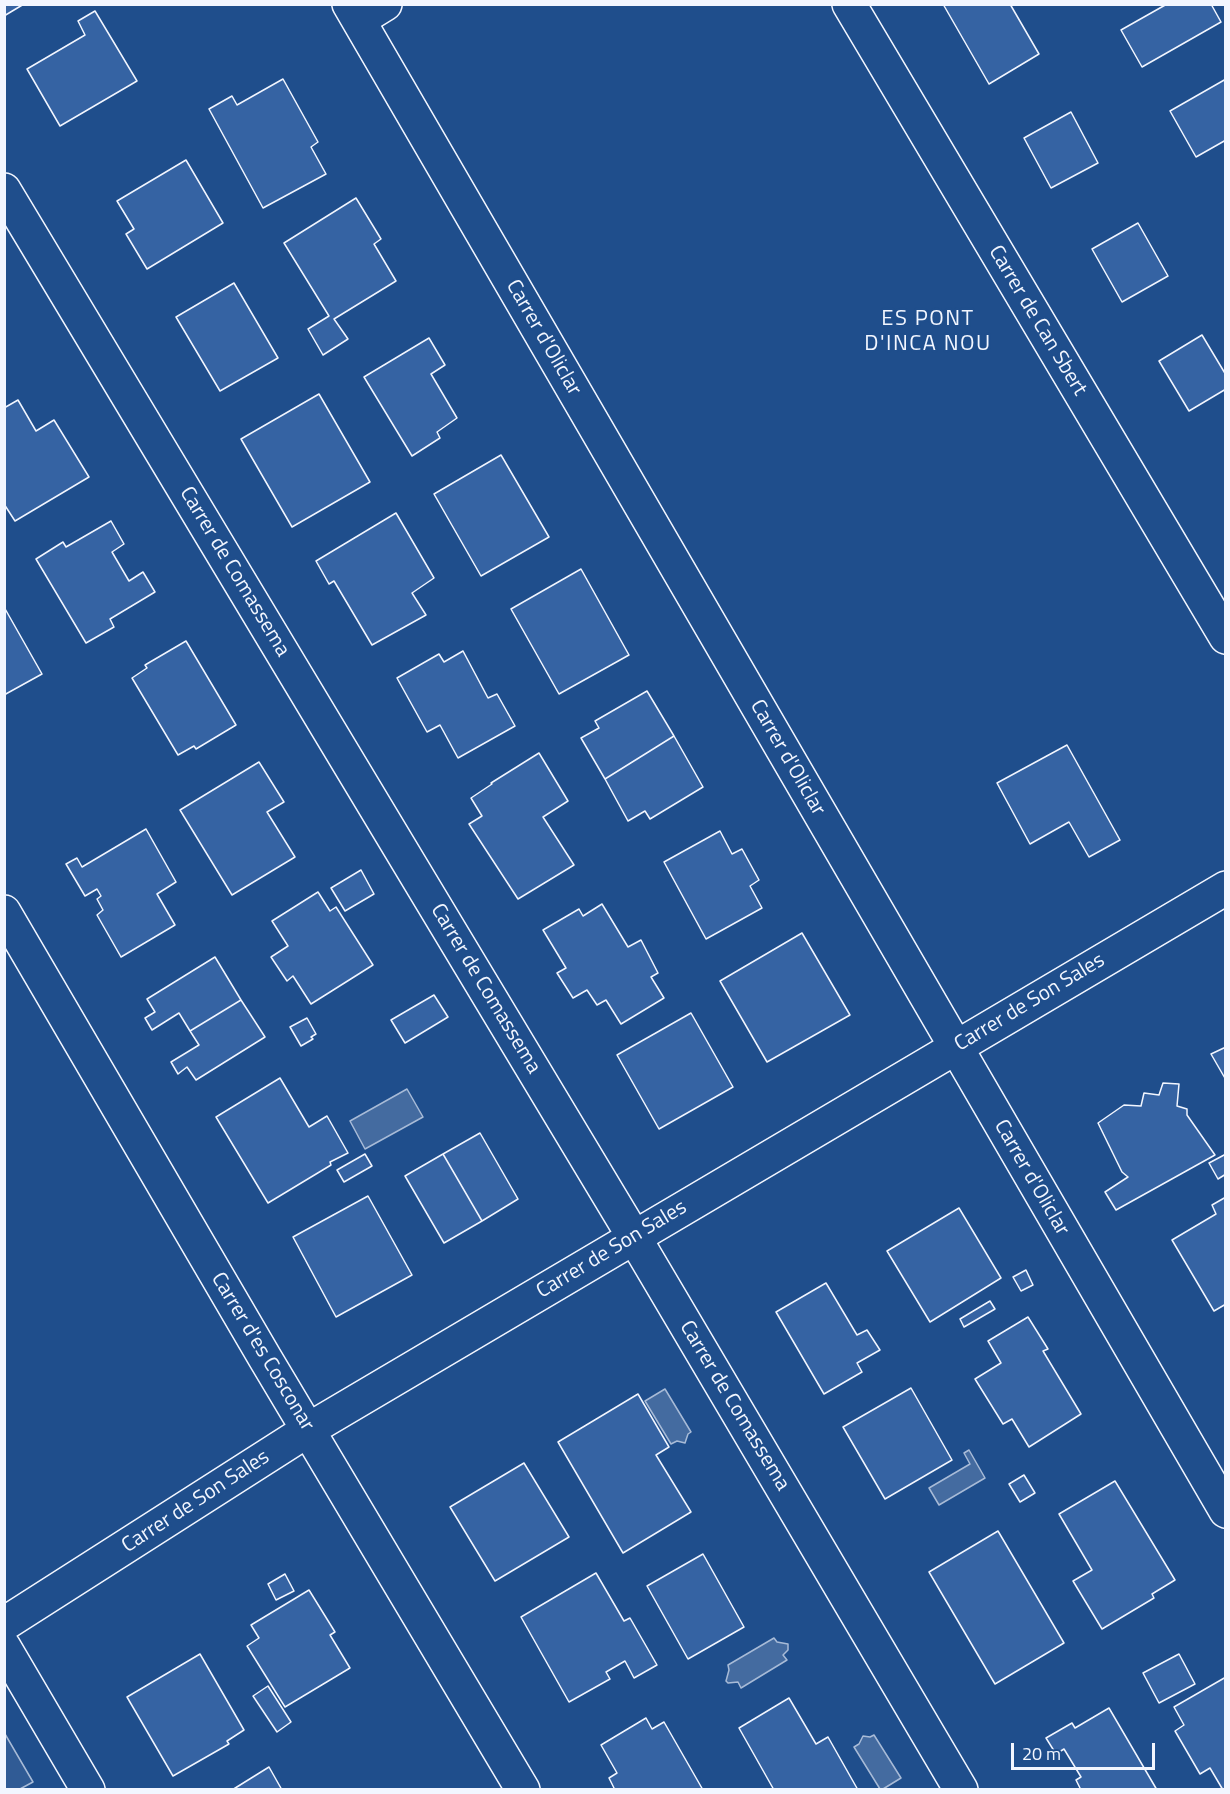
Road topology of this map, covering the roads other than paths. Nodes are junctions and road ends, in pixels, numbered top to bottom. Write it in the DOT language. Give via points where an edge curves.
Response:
graph roads {
  1 [pos="849,4"];
  2 [pos="365,10"];
  3 [pos="4,190"];
  4 [pos="1226,637"];
  5 [pos="1226,888"];
  6 [pos="4,912"];
  7 [pos="955,1048"];
  8 [pos="634,1237"];
  9 [pos="308,1430"];
  10 [pos="1226,1511"];
  11 [pos="4,1624"];
  12 [pos="4,1647"];
  13 [pos="88,1790"];
  14 [pos="523,1790"];
  15 [pos="961,1790"];
  1 -- 4 [label="street, Carrer de Can Sbert"];
  2 -- 7 [label="street, Carrer d'Oliclar"];
  3 -- 8 [label="street, Carrer de Comassema"];
  5 -- 7 [label="street, Carrer de Son Sales"];
  6 -- 9 [label="street, Carrer d'es Cosconar"];
  7 -- 8 [label="street, Carrer de Son Sales"];
  7 -- 10 [label="street, Carrer d'Oliclar"];
  8 -- 9 [label="street, Carrer de Son Sales"];
  8 -- 15 [label="street, Carrer de Comassema"];
  9 -- 11 [label="street, Carrer de Son Sales"];
  9 -- 14 [label="street, Carrer d'es Cosconar"];
  12 -- 13 [label="street"];
}
